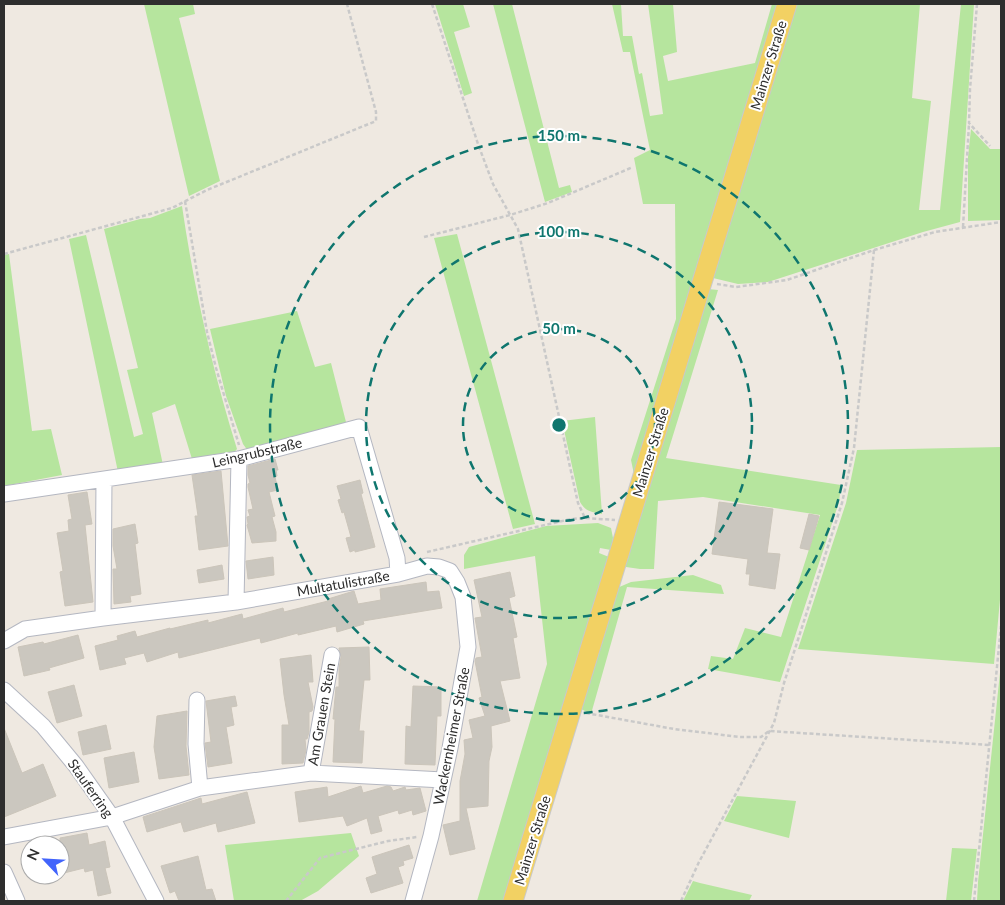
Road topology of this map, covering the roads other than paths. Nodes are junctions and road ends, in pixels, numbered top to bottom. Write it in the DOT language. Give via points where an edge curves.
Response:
graph roads {
  1 [pos="787,4"];
  2 [pos="239,459"];
  3 [pos="104,479"];
  4 [pos="4,494"];
  5 [pos="450,571"];
  6 [pos="398,574"];
  7 [pos="236,602"];
  8 [pos="103,618"];
  9 [pos="4,641"];
  10 [pos="332,655"];
  11 [pos="4,690"];
  12 [pos="197,700"];
  13 [pos="311,773"];
  14 [pos="443,780"];
  15 [pos="200,788"];
  16 [pos="112,817"];
  17 [pos="4,837"];
  18 [pos="4,872"];
  19 [pos="17,901"];
  20 [pos="156,901"];
  21 [pos="413,901"];
  22 [pos="513,901"];
  1 -- 22 [label="main road, Mainzer Straße"];
  2 -- 3 [label="street, Leingrubstraße"];
  2 -- 6 [label="street, Leingrubstraße" via="359,427 397,558"];
  2 -- 7 [label="street"];
  3 -- 4 [label="street, Leingrubstraße"];
  3 -- 8 [label="street"];
  5 -- 6 [label="street, Multatulistraße" via="427,566"];
  5 -- 14 [label="street, Wackernheimer Straße" via="463,597 468,647"];
  6 -- 7 [label="street, Multatulistraße"];
  7 -- 8 [label="street, Multatulistraße"];
  8 -- 9 [label="street, Multatulistraße" via="25,630"];
  10 -- 13 [label="street, Am Grauen Stein"];
  11 -- 16 [label="street, Stauferring" via="43,726"];
  12 -- 15 [label="street"];
  13 -- 14 [label="street, Am Grauen Stein"];
  13 -- 15 [label="street, Am Grauen Stein"];
  14 -- 21 [label="street, Wackernheimer Straße"];
  15 -- 16 [label="street, Am Grauen Stein"];
  16 -- 17 [label="street, Am Grauen Stein"];
  16 -- 20 [label="street, Stauferring"];
  18 -- 19 [label="street"];
}
